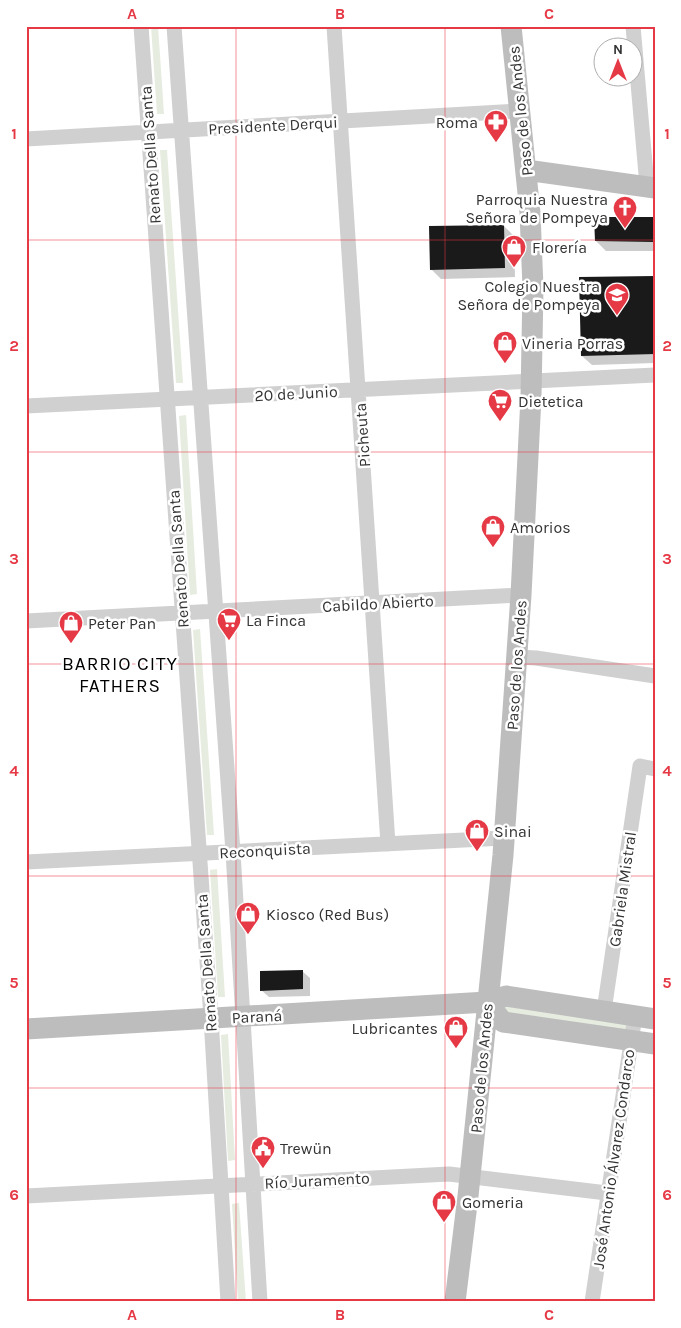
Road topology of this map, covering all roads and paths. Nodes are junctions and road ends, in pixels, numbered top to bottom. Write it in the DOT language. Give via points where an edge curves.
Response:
graph roads {
  1 [pos="141,26"];
  2 [pos="174,26"];
  3 [pos="334,26"];
  4 [pos="511,26"];
  5 [pos="633,26"];
  6 [pos="520,111"];
  7 [pos="340,122"];
  8 [pos="181,131"];
  9 [pos="148,133"];
  10 [pos="26,139"];
  11 [pos="526,170"];
  12 [pos="651,187"];
  13 [pos="655,375"];
  14 [pos="531,381"];
  15 [pos="358,390"];
  16 [pos="200,398"];
  17 [pos="166,400"];
  18 [pos="26,406"];
  19 [pos="521,595"];
  20 [pos="374,603"];
  21 [pos="214,611"];
  22 [pos="182,613"];
  23 [pos="26,621"];
  24 [pos="517,657"];
  25 [pos="655,676"];
  26 [pos="648,768"];
  27 [pos="504,838"];
  28 [pos="388,844"];
  29 [pos="233,852"];
  30 [pos="198,853"];
  31 [pos="26,862"];
  32 [pos="487,1002"];
  33 [pos="604,1012"];
  34 [pos="242,1016"];
  35 [pos="211,1018"];
  36 [pos="645,1018"];
  37 [pos="26,1029"];
  38 [pos="631,1040"];
  39 [pos="655,1044"];
  40 [pos="470,1176"];
  41 [pos="252,1183"];
  42 [pos="221,1184"];
  43 [pos="608,1193"];
  44 [pos="26,1196"];
  45 [pos="228,1302"];
  46 [pos="260,1302"];
  47 [pos="455,1302"];
  48 [pos="592,1302"];
  1 -- 9 [label="street, Renato Della Santa"];
  2 -- 8 [label="street, Renato Della Santa"];
  3 -- 7 [label="street, Picheuta"];
  4 -- 6 [label="main road, Paso de los Andes"];
  5 -- 12 [label="street"];
  6 -- 7 [label="street, Presidente Derqui"];
  6 -- 11 [label="main road, Paso de los Andes"];
  7 -- 8 [label="street, Presidente Derqui"];
  7 -- 15 [label="street, Picheuta"];
  8 -- 9 [label="street, Presidente Derqui"];
  8 -- 16 [label="street, Renato Della Santa"];
  9 -- 10 [label="street, Presidente Derqui"];
  9 -- 17 [label="street, Renato Della Santa"];
  11 -- 12 [label="main road"];
  11 -- 14 [label="main road, Paso de los Andes" via="533,288"];
  13 -- 14 [label="street, 20 de Junio"];
  14 -- 15 [label="street, 20 de Junio"];
  14 -- 19 [label="main road, Paso de los Andes"];
  15 -- 16 [label="street, 20 de Junio"];
  15 -- 20 [label="street, Picheuta"];
  16 -- 17 [label="street, 20 de Junio"];
  16 -- 21 [label="street, Renato Della Santa"];
  17 -- 18 [label="street, 20 de Junio"];
  17 -- 22 [label="street, Renato Della Santa"];
  19 -- 20 [label="street, Cabildo Abierto"];
  19 -- 24 [label="main road, Paso de los Andes"];
  20 -- 21 [label="street, Cabildo Abierto"];
  20 -- 28 [label="street, Picheuta"];
  21 -- 22 [label="street, Cabildo Abierto"];
  21 -- 29 [label="street, Renato Della Santa"];
  22 -- 23 [label="street, Cabildo Abierto"];
  22 -- 30 [label="street, Renato Della Santa"];
  24 -- 25 [label="street"];
  24 -- 27 [label="main road, Paso de los Andes"];
  26 -- 33 [label="street, Gabriela Mistral"];
  27 -- 28 [label="street, Reconquista"];
  27 -- 32 [label="main road, Paso de los Andes"];
  28 -- 29 [label="street, Reconquista"];
  29 -- 30 [label="street, Reconquista"];
  29 -- 34 [label="street, Renato Della Santa"];
  30 -- 31 [label="street, Reconquista"];
  30 -- 35 [label="street, Renato Della Santa"];
  32 -- 33 [label="main road, Paraná" via="506,996"];
  32 -- 34 [label="main road, Paraná"];
  32 -- 38 [label="main road" via="503,1022"];
  32 -- 40 [label="main road, Paso de los Andes"];
  33 -- 36 [label="main road, Paraná"];
  34 -- 35 [label="main road, Paraná"];
  34 -- 41 [label="street, Renato Della Santa"];
  35 -- 37 [label="main road, Paraná"];
  35 -- 42 [label="street, Renato Della Santa"];
  36 -- 38 [label="street, José Antonio Álvarez Condarco"];
  38 -- 39 [label="main road"];
  38 -- 43 [label="street, José Antonio Álvarez Condarco"];
  40 -- 41 [label="street, Río Juramento" via="449,1174"];
  40 -- 43 [label="street, Río Juramento"];
  40 -- 47 [label="main road, Paso de los Andes"];
  41 -- 42 [label="street, Río Juramento"];
  41 -- 46 [label="street, Renato Della Santa"];
  42 -- 44 [label="street, Río Juramento"];
  42 -- 45 [label="street, Renato Della Santa"];
  43 -- 48 [label="street, José Antonio Álvarez Condarco"];
}
